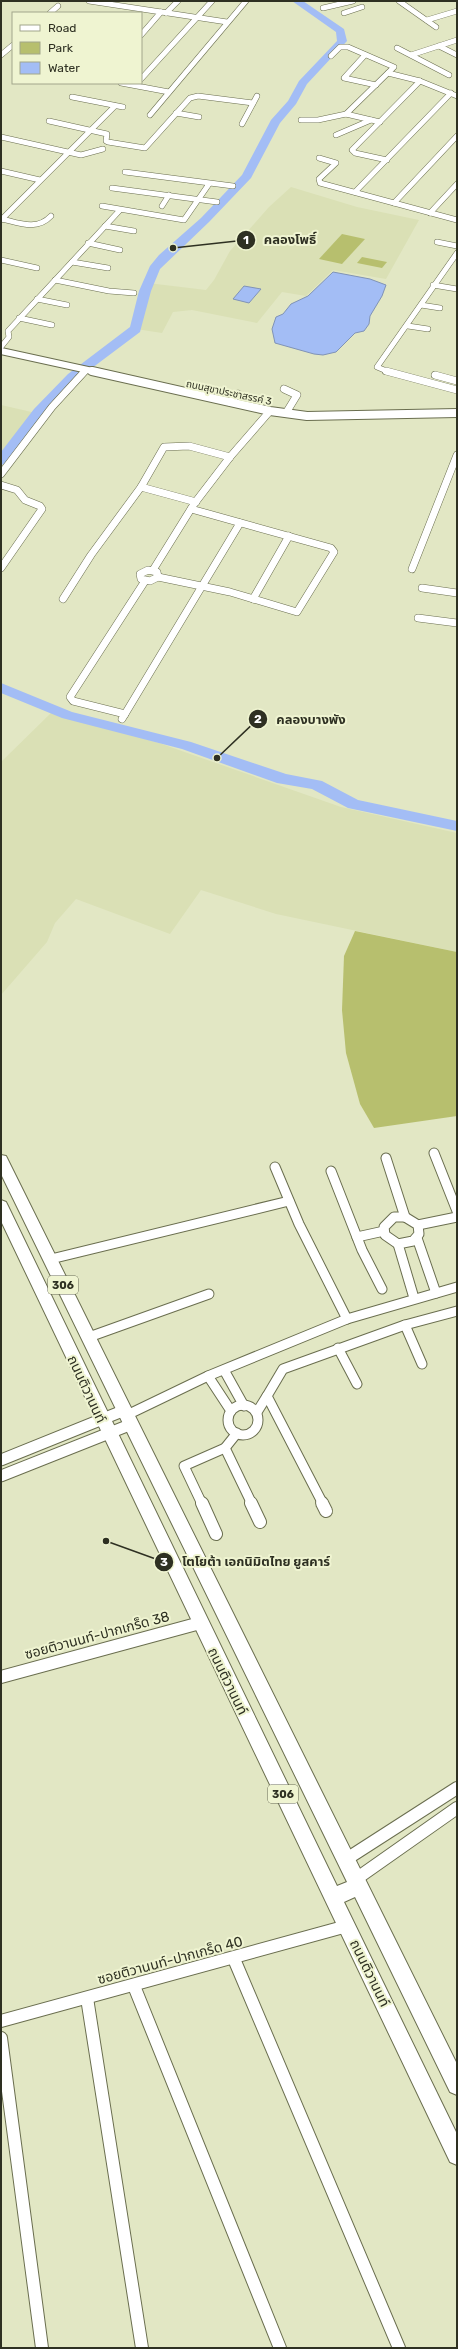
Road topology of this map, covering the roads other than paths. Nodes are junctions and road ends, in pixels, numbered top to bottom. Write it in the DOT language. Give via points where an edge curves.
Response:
graph roads {
  1 [pos="89,1"];
  2 [pos="144,1"];
  3 [pos="178,1"];
  4 [pos="212,1"];
  5 [pos="246,1"];
  6 [pos="353,1"];
  7 [pos="411,1"];
  8 [pos="400,2"];
  9 [pos="108,3"];
  10 [pos="347,4"];
  11 [pos="58,6"];
  12 [pos="362,7"];
  13 [pos="323,8"];
  14 [pos="136,9"];
  15 [pos="356,9"];
  16 [pos="457,11"];
  17 [pos="51,12"];
  18 [pos="161,12"];
  19 [pos="166,13"];
  20 [pos="344,13"];
  21 [pos="196,18"];
  22 [pos="427,20"];
  23 [pos="227,22"];
  24 [pos="436,27"];
  25 [pos="142,34"];
  26 [pos="457,40"];
  27 [pos="12,46"];
  28 [pos="439,46"];
  29 [pos="397,48"];
  30 [pos="1,55"];
  31 [pos="365,55"];
  32 [pos="411,55"];
  33 [pos="457,55"];
  34 [pos="331,56"];
  35 [pos="388,73"];
  36 [pos="449,75"];
  37 [pos="142,78"];
  38 [pos="420,81"];
  39 [pos="136,84"];
  40 [pos="376,85"];
  41 [pos="170,92"];
  42 [pos="451,93"];
  43 [pos="99,94"];
  44 [pos="257,96"];
  45 [pos="457,96"];
  46 [pos="72,97"];
  47 [pos="92,101"];
  48 [pos="187,101"];
  49 [pos="253,102"];
  50 [pos="208,103"];
  51 [pos="115,106"];
  52 [pos="123,107"];
  53 [pos="176,113"];
  54 [pos="346,114"];
  55 [pos="150,115"];
  56 [pos="199,117"];
  57 [pos="49,120"];
  58 [pos="301,120"];
  59 [pos="371,120"];
  60 [pos="380,122"];
  61 [pos="242,124"];
  62 [pos="92,130"];
  63 [pos="336,135"];
  64 [pos="457,136"];
  65 [pos="1,137"];
  66 [pos="103,149"];
  67 [pos="69,153"];
  68 [pos="319,158"];
  69 [pos="387,160"];
  70 [pos="1,171"];
  71 [pos="125,172"];
  72 [pos="40,180"];
  73 [pos="209,184"];
  74 [pos="457,184"];
  75 [pos="233,186"];
  76 [pos="112,188"];
  77 [pos="134,191"];
  78 [pos="355,192"];
  79 [pos="169,195"];
  80 [pos="129,198"];
  81 [pos="198,199"];
  82 [pos="217,202"];
  83 [pos="394,203"];
  84 [pos="102,206"];
  85 [pos="162,206"];
  86 [pos="120,210"];
  87 [pos="430,213"];
  88 [pos="51,216"];
  89 [pos="2,217"];
  90 [pos="457,220"];
  91 [pos="105,226"];
  92 [pos="134,231"];
  93 [pos="436,242"];
  94 [pos="88,243"];
  95 [pos="457,246"];
  96 [pos="120,250"];
  97 [pos="457,252"];
  98 [pos="1,260"];
  99 [pos="72,262"];
  100 [pos="37,268"];
  101 [pos="108,268"];
  102 [pos="55,280"];
  103 [pos="433,285"];
  104 [pos="457,289"];
  105 [pos="134,293"];
  106 [pos="37,299"];
  107 [pos="67,305"];
  108 [pos="421,305"];
  109 [pos="440,308"];
  110 [pos="19,318"];
  111 [pos="52,325"];
  112 [pos="408,326"];
  113 [pos="428,329"];
  114 [pos="1,347"];
  115 [pos="1,351"];
  116 [pos="84,369"];
  117 [pos="435,375"];
  118 [pos="457,381"];
  119 [pos="284,389"];
  120 [pos="457,390"];
  121 [pos="238,394"];
  122 [pos="230,402"];
  123 [pos="270,411"];
  124 [pos="286,413"];
  125 [pos="457,413"];
  126 [pos="457,455"];
  127 [pos="230,457"];
  128 [pos="1,474"];
  129 [pos="1,485"];
  130 [pos="141,487"];
  131 [pos="196,502"];
  132 [pos="191,509"];
  133 [pos="240,523"];
  134 [pos="289,536"];
  135 [pos="1,568"];
  136 [pos="412,569"];
  137 [pos="153,570"];
  138 [pos="158,577"];
  139 [pos="145,581"];
  140 [pos="203,586"];
  141 [pos="422,588"];
  142 [pos="457,593"];
  143 [pos="63,599"];
  144 [pos="252,599"];
  145 [pos="418,618"];
  146 [pos="457,623"];
  147 [pos="434,1153"];
  148 [pos="386,1158"];
  149 [pos="1,1160"];
  150 [pos="275,1167"];
  151 [pos="331,1171"];
  152 [pos="289,1201"];
  153 [pos="1,1206"];
  154 [pos="457,1211"];
  155 [pos="406,1217"];
  156 [pos="457,1218"];
  157 [pos="418,1226"];
  158 [pos="384,1231"];
  159 [pos="357,1237"];
  160 [pos="417,1238"];
  161 [pos="398,1244"];
  162 [pos="50,1260"];
  163 [pos="457,1287"];
  164 [pos="382,1290"];
  165 [pos="436,1292"];
  166 [pos="209,1294"];
  167 [pos="414,1298"];
  168 [pos="457,1311"];
  169 [pos="347,1319"];
  170 [pos="405,1325"];
  171 [pos="88,1337"];
  172 [pos="338,1348"];
  173 [pos="422,1364"];
  174 [pos="224,1370"];
  175 [pos="208,1376"];
  176 [pos="357,1384"];
  177 [pos="267,1396"];
  178 [pos="244,1406"];
  179 [pos="231,1410"];
  180 [pos="257,1412"];
  181 [pos="128,1416"];
  182 [pos="105,1426"];
  183 [pos="237,1433"];
  184 [pos="225,1448"];
  185 [pos="1,1460"];
  186 [pos="1,1476"];
  187 [pos="326,1511"];
  188 [pos="260,1522"];
  189 [pos="216,1534"];
  190 [pos="200,1623"];
  191 [pos="1,1677"];
  192 [pos="457,1788"];
  193 [pos="457,1808"];
  194 [pos="345,1860"];
  195 [pos="357,1882"];
  196 [pos="333,1897"];
  197 [pos="347,1926"];
  198 [pos="234,1959"];
  199 [pos="134,1986"];
  200 [pos="87,1998"];
  201 [pos="1,2021"];
  202 [pos="1,2038"];
  203 [pos="457,2085"];
  204 [pos="457,2155"];
  205 [pos="42,2348"];
  206 [pos="142,2348"];
  207 [pos="280,2348"];
  208 [pos="399,2348"];
  1 -- 9 [label="street"];
  2 -- 14 [label="street"];
  3 -- 19 [label="street"];
  4 -- 21 [label="street"];
  5 -- 23 [label="street"];
  6 -- 10 [label="street"];
  7 -- 8 [label="street"];
  8 -- 22 [label="street"];
  9 -- 14 [label="street"];
  10 -- 13 [label="street"];
  10 -- 15 [label="street"];
  11 -- 17 [label="street"];
  12 -- 15 [label="street"];
  14 -- 18 [label="street"];
  15 -- 20 [label="street"];
  16 -- 22 [label="street"];
  18 -- 19 [label="street"];
  18 -- 25 [label="street"];
  19 -- 21 [label="street"];
  21 -- 23 [label="street"];
  21 -- 37 [label="street"];
  22 -- 24 [label="street"];
  23 -- 41 [label="street"];
  26 -- 28 [label="street"];
  27 -- 30 [label="street"];
  28 -- 32 [label="street"];
  28 -- 33 [label="street"];
  29 -- 32 [label="street"];
  31 -- 34 [label="street" via="344,46"];
  31 -- 35 [label="street" via="394,66"];
  31 -- 40 [label="street" via="344,78"];
  32 -- 36 [label="street"];
  35 -- 38 [label="street"];
  35 -- 40 [label="street"];
  38 -- 42 [label="street"];
  38 -- 60 [label="street"];
  39 -- 41 [label="street"];
  40 -- 54 [label="street"];
  41 -- 55 [label="street"];
  42 -- 45 [label="street"];
  42 -- 69 [label="street"];
  43 -- 47 [label="street"];
  44 -- 49 [label="street"];
  46 -- 47 [label="street"];
  47 -- 51 [label="street"];
  48 -- 49 [label="street" via="198,96"];
  48 -- 50 [label="street"];
  48 -- 53 [label="street"];
  49 -- 61 [label="street"];
  51 -- 52 [label="street"];
  51 -- 62 [label="street"];
  53 -- 56 [label="street"];
  53 -- 62 [label="street" via="145,148 106,141 107,134"];
  54 -- 58 [label="street" via="318,120"];
  54 -- 59 [label="street"];
  57 -- 62 [label="street"];
  59 -- 60 [label="street"];
  59 -- 63 [label="street"];
  60 -- 69 [label="street" via="352,152"];
  62 -- 67 [label="street"];
  64 -- 83 [label="street"];
  65 -- 67 [label="street"];
  66 -- 67 [label="street" via="84,155"];
  67 -- 72 [label="street"];
  68 -- 78 [label="street" via="336,163 318,181"];
  69 -- 78 [label="street"];
  70 -- 72 [label="street"];
  71 -- 73 [label="street"];
  72 -- 89 [label="street"];
  73 -- 75 [label="street"];
  73 -- 81 [label="street"];
  74 -- 87 [label="street"];
  76 -- 77 [label="street"];
  77 -- 79 [label="street"];
  77 -- 80 [label="street"];
  78 -- 83 [label="street"];
  79 -- 81 [label="street"];
  79 -- 85 [label="street"];
  81 -- 82 [label="street"];
  81 -- 86 [label="street" via="184,220"];
  83 -- 87 [label="street"];
  84 -- 86 [label="street"];
  86 -- 91 [label="street"];
  87 -- 90 [label="street"];
  88 -- 89 [label="street" via="44,224 37,226"];
  91 -- 92 [label="street"];
  91 -- 94 [label="street"];
  93 -- 95 [label="street"];
  94 -- 96 [label="street"];
  94 -- 99 [label="street"];
  97 -- 103 [label="street"];
  98 -- 100 [label="street"];
  99 -- 101 [label="street"];
  99 -- 102 [label="street"];
  102 -- 105 [label="street"];
  102 -- 106 [label="street"];
  103 -- 104 [label="street"];
  103 -- 108 [label="street"];
  106 -- 107 [label="street"];
  106 -- 110 [label="street"];
  108 -- 109 [label="street"];
  108 -- 112 [label="street"];
  110 -- 111 [label="street"];
  110 -- 114 [label="street" via="7,331 10,338"];
  112 -- 113 [label="street"];
  112 -- 120 [label="street" via="377,368"];
  115 -- 116 [label="street, ถนนสุขาประชาสรรค์ 3"];
  116 -- 122 [label="street, ถนนสุขาประชาสรรค์ 3"];
  116 -- 128 [label="street"];
  117 -- 118 [label="street"];
  119 -- 124 [label="street" via="297,395"];
  121 -- 122 [label="street"];
  122 -- 123 [label="street, ถนนสุขาประชาสรรค์ 3"];
  123 -- 124 [label="street, ถนนสุขาประชาสรรค์ 3"];
  123 -- 127 [label="street"];
  124 -- 125 [label="street, ถนนสุขาประชาสรรค์ 3" via="307,416"];
  126 -- 136 [label="street"];
  127 -- 130 [label="street" via="184,445 164,447"];
  127 -- 131 [label="street"];
  129 -- 135 [label="street" via="17,490 25,500 42,509"];
  130 -- 131 [label="street"];
  130 -- 143 [label="street" via="91,555"];
  131 -- 132 [label="street"];
  132 -- 133 [label="street"];
  132 -- 137 [label="street"];
  133 -- 134 [label="street"];
  133 -- 140 [label="street"];
  134 -- 144 [label="street"];
  134 -- 144 [label="street" via="331,548 334,552 297,612"];
  137 -- 138 [label="street" via="158,573"];
  137 -- 139 [label="street" via="145,570 140,574 140,578"];
  138 -- 139 [label="street" via="153,581"];
  138 -- 140 [label="street"];
  139 -- 140 [label="street" via="70,697 73,701 124,717"];
  140 -- 144 [label="street"];
  141 -- 142 [label="street"];
  145 -- 146 [label="street"];
  147 -- 154 [label="street"];
  148 -- 155 [label="street"];
  149 -- 162 [label="main road, ถนนติวานนท์ / 306"];
  150 -- 152 [label="street"];
  151 -- 159 [label="street"];
  152 -- 162 [label="street"];
  152 -- 169 [label="street"];
  153 -- 182 [label="main road, ถนนติวานนท์ / 306"];
  155 -- 157 [label="street"];
  155 -- 158 [label="street" via="390,1219 384,1226"];
  156 -- 157 [label="street"];
  157 -- 160 [label="street"];
  158 -- 159 [label="street"];
  158 -- 161 [label="street" via="388,1239"];
  159 -- 164 [label="street"];
  160 -- 161 [label="street" via="409,1244"];
  160 -- 165 [label="street"];
  161 -- 167 [label="street"];
  162 -- 171 [label="main road, ถนนติวานนท์ / 306"];
  163 -- 165 [label="street"];
  165 -- 167 [label="street"];
  166 -- 171 [label="street"];
  167 -- 169 [label="street"];
  168 -- 170 [label="street"];
  169 -- 174 [label="street"];
  170 -- 172 [label="street"];
  170 -- 173 [label="street"];
  171 -- 181 [label="main road, ถนนติวานนท์ / 306"];
  172 -- 176 [label="street"];
  172 -- 177 [label="street" via="283,1369"];
  174 -- 175 [label="street"];
  174 -- 178 [label="street"];
  175 -- 179 [label="street"];
  175 -- 181 [label="street"];
  177 -- 180 [label="street"];
  177 -- 187 [label="street"];
  178 -- 179 [label="street"];
  178 -- 180 [label="street"];
  179 -- 183 [label="street" via="227,1423"];
  180 -- 183 [label="street" via="259,1421 256,1429 247,1434"];
  181 -- 182 [label="street"];
  181 -- 194 [label="main road, ถนนติวานนท์ / 306"];
  182 -- 185 [label="street"];
  182 -- 186 [label="street"];
  182 -- 190 [label="main road, ถนนติวานนท์ / 306"];
  183 -- 184 [label="street"];
  184 -- 188 [label="street"];
  184 -- 189 [label="street" via="184,1466"];
  190 -- 191 [label="street, ซอยติวานนท์-ปากเกร็ด 38"];
  190 -- 196 [label="main road, ถนนติวานนท์ / 306"];
  192 -- 194 [label="street"];
  193 -- 195 [label="street"];
  194 -- 195 [label="main road, ถนนติวานนท์ / 306"];
  195 -- 196 [label="main road"];
  195 -- 203 [label="main road, ถนนติวานนท์ / 306"];
  196 -- 197 [label="main road, ถนนติวานนท์ / 306"];
  197 -- 198 [label="street, ซอยติวานนท์-ปากเกร็ด 40"];
  197 -- 204 [label="main road, ถนนติวานนท์ / 306"];
  198 -- 199 [label="street, ซอยติวานนท์-ปากเกร็ด 40"];
  198 -- 208 [label="street"];
  199 -- 200 [label="street, ซอยติวานนท์-ปากเกร็ด 40"];
  199 -- 207 [label="street"];
  200 -- 201 [label="street, ซอยติวานนท์-ปากเกร็ด 40"];
  200 -- 206 [label="street"];
  202 -- 205 [label="street"];
}
